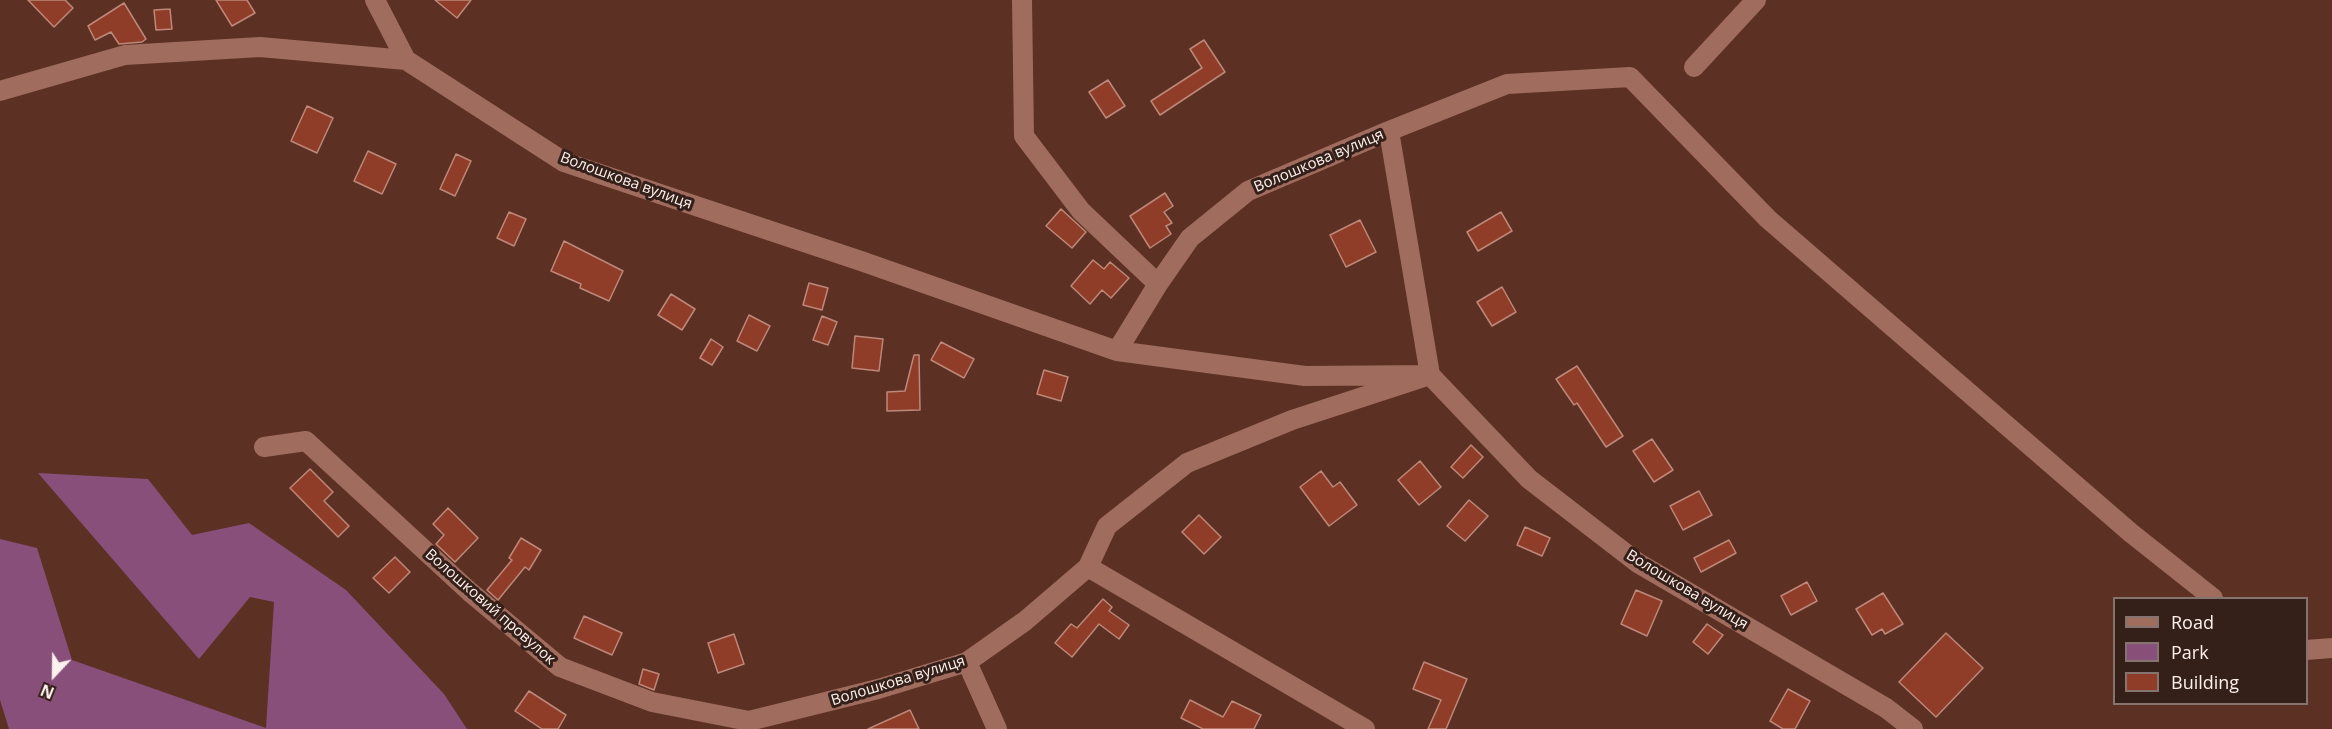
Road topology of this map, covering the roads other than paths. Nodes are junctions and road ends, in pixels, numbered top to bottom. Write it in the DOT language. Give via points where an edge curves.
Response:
graph roads {
  1 [pos="375,0"];
  2 [pos="1022,0"];
  3 [pos="1756,0"];
  4 [pos="406,60"];
  5 [pos="1694,67"];
  6 [pos="0,91"];
  7 [pos="1389,131"];
  8 [pos="1158,284"];
  9 [pos="1117,351"];
  10 [pos="1430,375"];
  11 [pos="264,447"];
  12 [pos="1088,567"];
  13 [pos="2212,597"];
  14 [pos="2332,648"];
  15 [pos="2308,650"];
  16 [pos="967,662"];
  17 [pos="749,722"];
  18 [pos="997,729"];
  19 [pos="1365,729"];
  20 [pos="1913,729"];
  1 -- 4 [label="street"];
  2 -- 8 [label="street" via="1024,136 1081,212"];
  3 -- 5 [label="street"];
  4 -- 6 [label="street, Волошкова вулиця" via="260,46 125,55"];
  4 -- 9 [label="street, Волошкова вулиця" via="564,162"];
  7 -- 8 [label="street, Волошкова вулиця" via="1248,191 1190,238"];
  7 -- 10 [label="street, Волошкова вулиця"];
  7 -- 13 [label="street" via="1507,84 1630,76 1768,219 2131,533"];
  8 -- 9 [label="street, Волошкова вулиця"];
  9 -- 10 [label="street, Волошкова вулиця" via="1305,376"];
  10 -- 12 [label="street, Волошкова вулиця" via="1292,420 1187,463 1107,526"];
  10 -- 20 [label="street, Волошкова вулиця" via="1529,478 1638,563 1886,708"];
  11 -- 17 [label="street, Волошковий провулок" via="306,441 470,592 560,667 652,702"];
  12 -- 16 [label="street, Волошкова вулиця" via="1025,621"];
  12 -- 19 [label="street"];
  14 -- 15 [label="street"];
  16 -- 17 [label="street, Волошкова вулиця"];
  16 -- 18 [label="street"];
}
